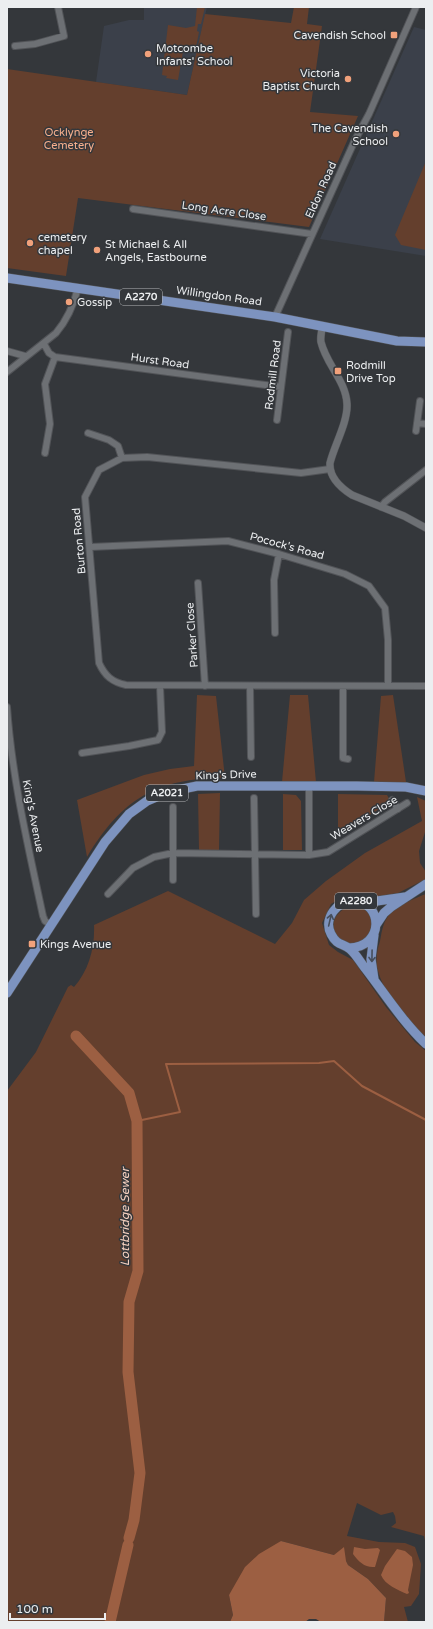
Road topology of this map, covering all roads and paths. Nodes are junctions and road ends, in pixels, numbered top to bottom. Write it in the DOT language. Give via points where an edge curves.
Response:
graph roads {
  1 [pos="58,7"];
  2 [pos="416,7"];
  3 [pos="15,46"];
  4 [pos="133,209"];
  5 [pos="312,234"];
  6 [pos="7,278"];
  7 [pos="78,288"];
  8 [pos="275,317"];
  9 [pos="322,327"];
  10 [pos="288,332"];
  11 [pos="426,342"];
  12 [pos="44,344"];
  13 [pos="7,351"];
  14 [pos="25,356"];
  15 [pos="55,357"];
  16 [pos="7,372"];
  17 [pos="281,387"];
  18 [pos="420,401"];
  19 [pos="277,420"];
  20 [pos="417,423"];
  21 [pos="426,424"];
  22 [pos="416,431"];
  23 [pos="88,433"];
  24 [pos="45,452"];
  25 [pos="122,458"];
  26 [pos="330,469"];
  27 [pos="426,470"];
  28 [pos="381,507"];
  29 [pos="426,528"];
  30 [pos="90,547"];
  31 [pos="279,554"];
  32 [pos="198,584"];
  33 [pos="275,633"];
  34 [pos="160,686"];
  35 [pos="205,686"];
  36 [pos="250,686"];
  37 [pos="344,686"];
  38 [pos="388,686"];
  39 [pos="426,686"];
  40 [pos="7,707"];
  41 [pos="82,753"];
  42 [pos="250,757"];
  43 [pos="348,759"];
  44 [pos="309,786"];
  45 [pos="426,790"];
  46 [pos="254,798"];
  47 [pos="392,800"];
  48 [pos="407,804"];
  49 [pos="173,807"];
  50 [pos="398,809"];
  51 [pos="173,853"];
  52 [pos="255,854"];
  53 [pos="309,855"];
  54 [pos="174,880"];
  55 [pos="426,884"];
  56 [pos="108,894"];
  57 [pos="408,896"];
  58 [pos="363,903"];
  59 [pos="256,914"];
  60 [pos="51,925"];
  61 [pos="375,929"];
  62 [pos="349,948"];
  63 [pos="374,979"];
  64 [pos="7,993"];
  65 [pos="426,1044"];
  1 -- 3 [label="street" via="64,36 35,44"];
  2 -- 5 [label="street, Eldon Road"];
  4 -- 5 [label="street, Long Acre Close"];
  5 -- 8 [label="street, Eldon Road"];
  6 -- 7 [label="main road, Willingdon Road / A2270"];
  7 -- 8 [label="main road, Willingdon Road / A2270"];
  7 -- 12 [label="street" via="63,325"];
  8 -- 9 [label="main road, Willingdon Road / A2270"];
  9 -- 11 [label="main road, Willingdon Road / A2270" via="397,341"];
  9 -- 26 [label="street" via="321,342 343,387 347,405"];
  10 -- 17 [label="street, Rodmill Road"];
  12 -- 14 [label="street"];
  12 -- 15 [label="street"];
  13 -- 14 [label="street"];
  14 -- 16 [label="street"];
  15 -- 17 [label="street, Hurst Road"];
  15 -- 24 [label="street" via="45,381 50,424"];
  17 -- 19 [label="street, Rodmill Road"];
  18 -- 20 [label="street"];
  20 -- 21 [label="street"];
  20 -- 22 [label="street"];
  23 -- 25 [label="street" via="118,446"];
  25 -- 26 [label="street, Burton Road" via="147,457 301,473"];
  25 -- 30 [label="street, Burton Road" via="99,470 85,496"];
  26 -- 28 [label="street" via="333,477 345,491"];
  27 -- 28 [label="street"];
  28 -- 29 [label="street"];
  30 -- 31 [label="street, Pocock's Road" via="228,541"];
  30 -- 34 [label="street, Burton Road" via="99,663 103,671 108,678 126,685"];
  31 -- 33 [label="street" via="274,580"];
  31 -- 38 [label="street, Pocock's Road" via="345,574 369,586 385,608"];
  32 -- 35 [label="street, Parker Close"];
  34 -- 35 [label="street, Burton Road"];
  34 -- 41 [label="street" via="162,732 158,740"];
  35 -- 36 [label="street, Burton Road"];
  36 -- 37 [label="street, Burton Road"];
  36 -- 42 [label="street"];
  37 -- 38 [label="street, Burton Road"];
  37 -- 43 [label="street" via="343,758"];
  38 -- 39 [label="street, Burton Road"];
  40 -- 60 [label="street, King's Avenue" via="9,743 18,800 43,916"];
  44 -- 45 [label="main road, King's Drive / A2021" via="406,787"];
  44 -- 53 [label="street"];
  44 -- 60 [label="main road, King's Drive / A2021" via="197,786 168,792 147,801 129,814 105,842"];
  46 -- 52 [label="street"];
  47 -- 50 [label="street"];
  48 -- 50 [label="street, Weavers Close"];
  49 -- 51 [label="street"];
  50 -- 53 [label="street, Weavers Close" via="328,852"];
  51 -- 52 [label="street, Weavers Close"];
  51 -- 54 [label="street"];
  51 -- 56 [label="street, Weavers Close" via="154,857 134,868"];
  52 -- 53 [label="street, Weavers Close"];
  52 -- 59 [label="street"];
  55 -- 57 [label="main road, A2280"];
  57 -- 58 [label="main road, A2280"];
  57 -- 61 [label="main road, A2280" via="384,913"];
  58 -- 61 [label="main road, A2280" via="373,912"];
  62 -- 58 [label="main road, A2280, one-way" via="341,946 333,937 329,926 330,918 333,910 347,901"];
  60 -- 64 [label="main road, King's Drive / A2021"];
  61 -- 62 [label="main road, A2280" via="370,940 364,945"];
  61 -- 63 [label="main road, A2280, one-way" via="371,959"];
  62 -- 63 [label="main road, A2280"];
  63 -- 65 [label="main road, A2280" via="395,1010"];
}
